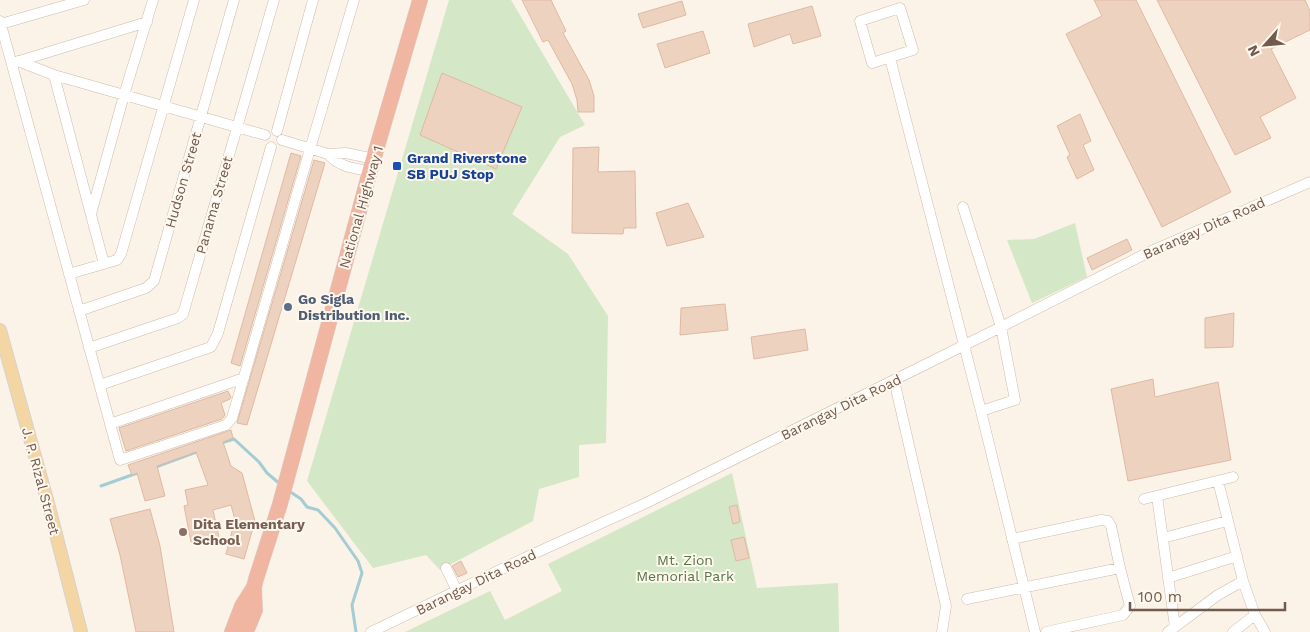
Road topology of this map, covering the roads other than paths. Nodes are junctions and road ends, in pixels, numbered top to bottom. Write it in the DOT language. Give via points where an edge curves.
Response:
graph roads {
  1 [pos="84,0"];
  2 [pos="153,0"];
  3 [pos="194,0"];
  4 [pos="234,0"];
  5 [pos="274,0"];
  6 [pos="313,0"];
  7 [pos="354,0"];
  8 [pos="420,0"];
  9 [pos="147,22"];
  10 [pos="0,23"];
  11 [pos="890,58"];
  12 [pos="15,62"];
  13 [pos="54,75"];
  14 [pos="124,95"];
  15 [pos="164,106"];
  16 [pos="200,117"];
  17 [pos="237,126"];
  18 [pos="277,131"];
  19 [pos="265,135"];
  20 [pos="282,140"];
  21 [pos="271,147"];
  22 [pos="310,149"];
  23 [pos="372,165"];
  24 [pos="1310,182"];
  25 [pos="963,207"];
  26 [pos="91,214"];
  27 [pos="104,264"];
  28 [pos="69,274"];
  29 [pos="79,311"];
  30 [pos="1001,328"];
  31 [pos="0,330"];
  32 [pos="964,345"];
  33 [pos="89,348"];
  34 [pos="244,378"];
  35 [pos="894,380"];
  36 [pos="100,385"];
  37 [pos="980,411"];
  38 [pos="110,424"];
  39 [pos="1234,477"];
  40 [pos="1218,481"];
  41 [pos="1158,496"];
  42 [pos="1144,499"];
  43 [pos="1227,521"];
  44 [pos="1163,538"];
  45 [pos="1012,539"];
  46 [pos="1237,556"];
  47 [pos="446,568"];
  48 [pos="1120,568"];
  49 [pos="1168,578"];
  50 [pos="1242,581"];
  51 [pos="254,587"];
  52 [pos="1023,588"];
  53 [pos="457,591"];
  54 [pos="967,599"];
  55 [pos="1255,615"];
  56 [pos="1171,630"];
  57 [pos="81,632"];
  58 [pos="232,632"];
  59 [pos="246,632"];
  60 [pos="371,632"];
  61 [pos="942,632"];
  62 [pos="1035,632"];
  63 [pos="1046,632"];
  64 [pos="1233,632"];
  65 [pos="1265,632"];
  1 -- 10 [label="street"];
  2 -- 9 [label="street"];
  3 -- 15 [label="street"];
  4 -- 16 [label="street, Hudson Street"];
  5 -- 17 [label="street, Panama Street"];
  6 -- 18 [label="street"];
  7 -- 22 [label="street"];
  8 -- 23 [label="highway, National Highway 1"];
  9 -- 12 [label="street"];
  9 -- 14 [label="street"];
  10 -- 12 [label="street"];
  11 -- 11 [label="street" via="913,50 900,8 860,21 872,63"];
  11 -- 32 [label="street"];
  12 -- 13 [label="street"];
  12 -- 28 [label="street"];
  13 -- 14 [label="street"];
  13 -- 26 [label="street"];
  14 -- 15 [label="street"];
  14 -- 26 [label="street"];
  15 -- 16 [label="street"];
  15 -- 27 [label="street" via="121,254 116,260"];
  16 -- 17 [label="street"];
  16 -- 29 [label="street, Hudson Street" via="154,281 146,288"];
  17 -- 19 [label="street"];
  17 -- 33 [label="street, Panama Street" via="183,314"];
  18 -- 19 [label="street" via="268,131"];
  18 -- 20 [label="street"];
  19 -- 21 [label="street" via="264,140"];
  20 -- 21 [label="street" via="280,145"];
  20 -- 22 [label="street"];
  21 -- 36 [label="street" via="218,333 211,347"];
  22 -- 23 [label="street" via="328,154 346,153"];
  22 -- 34 [label="street"];
  23 -- 51 [label="highway, National Highway 1" via="280,504"];
  24 -- 30 [label="street, Barangay Dita Road" via="1149,252"];
  25 -- 30 [label="street"];
  26 -- 27 [label="street"];
  27 -- 28 [label="street"];
  28 -- 29 [label="street"];
  29 -- 33 [label="street"];
  30 -- 32 [label="street, Barangay Dita Road"];
  30 -- 37 [label="street" via="1016,400"];
  31 -- 57 [label="main road, J. P. Rizal Street"];
  32 -- 35 [label="street, Barangay Dita Road"];
  32 -- 37 [label="street"];
  33 -- 36 [label="street"];
  34 -- 38 [label="street"];
  34 -- 38 [label="street" via="232,418 226,425 120,460"];
  35 -- 53 [label="street, Barangay Dita Road"];
  35 -- 61 [label="street" via="946,606"];
  36 -- 38 [label="street"];
  37 -- 45 [label="street"];
  39 -- 40 [label="street"];
  40 -- 41 [label="street"];
  40 -- 43 [label="street"];
  41 -- 42 [label="street"];
  41 -- 44 [label="street"];
  43 -- 44 [label="street"];
  43 -- 46 [label="street"];
  44 -- 49 [label="street"];
  45 -- 48 [label="street" via="1108,521 1112,526"];
  45 -- 52 [label="street"];
  46 -- 49 [label="street"];
  46 -- 50 [label="street"];
  47 -- 53 [label="street"];
  48 -- 52 [label="street"];
  48 -- 63 [label="street" via="1130,606 1123,614"];
  49 -- 56 [label="street"];
  50 -- 55 [label="street"];
  50 -- 56 [label="street"];
  51 -- 58 [label="highway, National Highway 1"];
  51 -- 59 [label="highway, National Highway 1" via="255,610"];
  52 -- 54 [label="street"];
  52 -- 62 [label="street"];
  53 -- 60 [label="street, Barangay Dita Road"];
  55 -- 64 [label="street"];
  55 -- 65 [label="street"];
}
